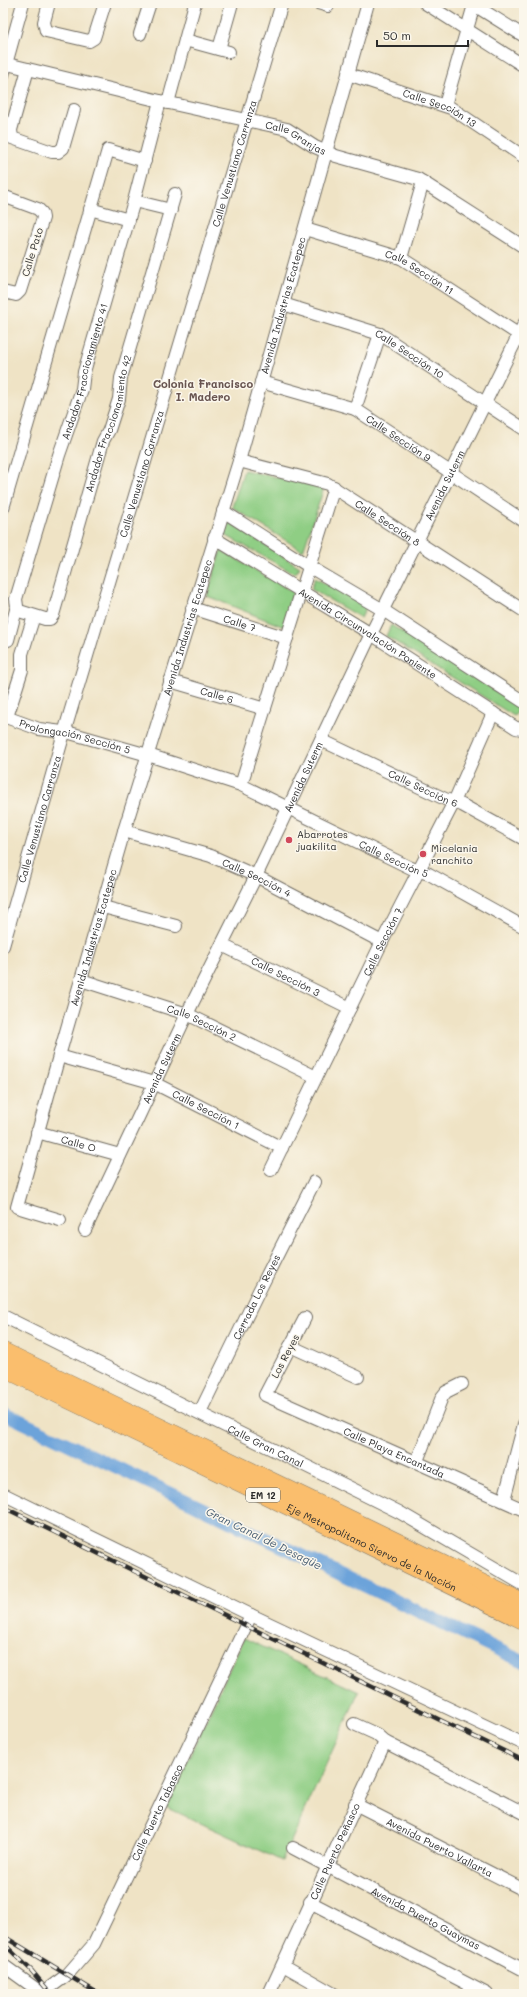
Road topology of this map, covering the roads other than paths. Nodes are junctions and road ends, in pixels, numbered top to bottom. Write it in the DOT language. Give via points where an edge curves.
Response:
graph roads {
  1 [pos="23,3"];
  2 [pos="49,3"];
  3 [pos="105,3"];
  4 [pos="150,3"];
  5 [pos="195,3"];
  6 [pos="232,3"];
  7 [pos="282,3"];
  8 [pos="368,3"];
  9 [pos="425,3"];
  10 [pos="472,4"];
  11 [pos="467,30"];
  12 [pos="140,34"];
  13 [pos="524,36"];
  14 [pos="185,40"];
  15 [pos="524,66"];
  16 [pos="4,67"];
  17 [pos="28,69"];
  18 [pos="348,74"];
  19 [pos="164,102"];
  20 [pos="445,105"];
  21 [pos="74,110"];
  22 [pos="246,120"];
  23 [pos="326,152"];
  24 [pos="524,157"];
  25 [pos="145,161"];
  26 [pos="423,182"];
  27 [pos="175,194"];
  28 [pos="3,196"];
  29 [pos="134,201"];
  30 [pos="90,209"];
  31 [pos="171,210"];
  32 [pos="129,220"];
  33 [pos="305,229"];
  34 [pos="524,247"];
  35 [pos="401,258"];
  36 [pos="3,292"];
  37 [pos="283,304"];
  38 [pos="522,332"];
  39 [pos="380,334"];
  40 [pos="261,382"];
  41 [pos="485,403"];
  42 [pos="355,409"];
  43 [pos="524,429"];
  44 [pos="239,461"];
  45 [pos="451,472"];
  46 [pos="334,487"];
  47 [pos="3,508"];
  48 [pos="223,510"];
  49 [pos="524,521"];
  50 [pos="214,538"];
  51 [pos="417,542"];
  52 [pos="310,567"];
  53 [pos="302,592"];
  54 [pos="192,608"];
  55 [pos="16,610"];
  56 [pos="383,610"];
  57 [pos="524,611"];
  58 [pos="34,616"];
  59 [pos="371,634"];
  60 [pos="287,638"];
  61 [pos="8,640"];
  62 [pos="170,681"];
  63 [pos="524,702"];
  64 [pos="265,709"];
  65 [pos="493,713"];
  66 [pos="4,718"];
  67 [pos="522,728"];
  68 [pos="64,733"];
  69 [pos="321,740"];
  70 [pos="148,755"];
  71 [pos="241,785"];
  72 [pos="454,802"];
  73 [pos="289,808"];
  74 [pos="124,831"];
  75 [pos="524,839"];
  76 [pos="420,871"];
  77 [pos="256,876"];
  78 [pos="102,906"];
  79 [pos="176,926"];
  80 [pos="524,927"];
  81 [pos="382,942"];
  82 [pos="222,945"];
  83 [pos="3,946"];
  84 [pos="81,980"];
  85 [pos="350,1008"];
  86 [pos="187,1014"];
  87 [pos="58,1056"];
  88 [pos="316,1077"];
  89 [pos="154,1083"];
  90 [pos="37,1132"];
  91 [pos="282,1148"];
  92 [pos="120,1155"];
  93 [pos="271,1170"];
  94 [pos="314,1182"];
  95 [pos="60,1220"];
  96 [pos="85,1230"];
  97 [pos="3,1316"];
  98 [pos="306,1318"];
  99 [pos="290,1346"];
  100 [pos="3,1350"];
  101 [pos="3,1368"];
  102 [pos="358,1377"];
  103 [pos="462,1384"];
  104 [pos="265,1395"];
  105 [pos="200,1412"];
  106 [pos="524,1424"];
  107 [pos="417,1461"];
  108 [pos="3,1494"];
  109 [pos="504,1500"];
  110 [pos="524,1510"];
  111 [pos="524,1585"];
  112 [pos="524,1603"];
  113 [pos="251,1615"];
  114 [pos="524,1621"];
  115 [pos="354,1724"];
  116 [pos="385,1742"];
  117 [pos="524,1744"];
  118 [pos="355,1804"];
  119 [pos="524,1813"];
  120 [pos="293,1848"];
  121 [pos="327,1867"];
  122 [pos="524,1890"];
  123 [pos="310,1902"];
  124 [pos="3,1965"];
  125 [pos="283,1965"];
  126 [pos="524,1970"];
  127 [pos="42,1994"];
  128 [pos="269,1994"];
  129 [pos="334,1994"];
  130 [pos="487,1994"];
  1 -- 16 [label="street"];
  2 -- 3 [label="street" via="44,22 46,31 90,40 94,38"];
  4 -- 12 [label="street"];
  5 -- 14 [label="street, Andador Fraccionamiento 41"];
  6 -- 14 [label="street" via="224,50"];
  7 -- 22 [label="street, Calle Venustiano Carranza"];
  8 -- 18 [label="street, Avenida Industrias Ecatepec"];
  9 -- 11 [label="street"];
  10 -- 11 [label="street"];
  10 -- 13 [label="street"];
  11 -- 15 [label="street"];
  11 -- 20 [label="street"];
  14 -- 19 [label="street, Andador Fraccionamiento 41"];
  16 -- 17 [label="street, Calle Granjas"];
  17 -- 19 [label="street, Calle Granjas"];
  17 -- 21 [label="street" via="10,130 12,138 58,152 63,148"];
  18 -- 20 [label="street, Calle Sección 13"];
  18 -- 23 [label="street, Avenida Industrias Ecatepec"];
  19 -- 22 [label="street, Calle Granjas"];
  19 -- 25 [label="street, Andador Fraccionamiento 41"];
  20 -- 24 [label="street, Calle Sección 13"];
  22 -- 23 [label="street, Calle Granjas" via="287,129"];
  22 -- 68 [label="street, Calle Venustiano Carranza"];
  23 -- 26 [label="street, Calle Granjas"];
  23 -- 33 [label="street, Avenida Industrias Ecatepec"];
  25 -- 29 [label="street, Andador Fraccionamiento 41"];
  25 -- 30 [label="street" via="108,150"];
  26 -- 34 [label="street, Calle Granjas"];
  26 -- 35 [label="street"];
  27 -- 31 [label="street, Andador Fraccionamiento 42"];
  28 -- 36 [label="street, Calle Pato" via="38,209 43,218 20,291 16,295"];
  29 -- 31 [label="street"];
  29 -- 32 [label="street, Andador Fraccionamiento 41"];
  30 -- 32 [label="street"];
  30 -- 47 [label="street"];
  31 -- 58 [label="street, Andador Fraccionamiento 42" via="121,378 119,399 102,441 54,615 48,619"];
  32 -- 55 [label="street, Andador Fraccionamiento 41" via="84,372 82,389 59,455 16,598"];
  33 -- 35 [label="street, Calle Sección 11"];
  33 -- 37 [label="street, Avenida Industrias Ecatepec"];
  35 -- 38 [label="street, Calle Sección 11"];
  37 -- 39 [label="street, Calle Sección 10"];
  37 -- 40 [label="street, Avenida Industrias Ecatepec"];
  38 -- 41 [label="street, Avenida Suterm"];
  39 -- 41 [label="street, Calle Sección 10"];
  39 -- 42 [label="street"];
  40 -- 42 [label="street, Calle Sección 9"];
  40 -- 44 [label="street, Avenida Industrias Ecatepec"];
  41 -- 43 [label="street, Calle Sección 10"];
  41 -- 45 [label="street, Avenida Suterm"];
  42 -- 45 [label="street, Calle Sección 9"];
  44 -- 46 [label="street, Calle Sección 8"];
  44 -- 48 [label="street, Avenida Industrias Ecatepec"];
  45 -- 49 [label="street, Calle Sección 9"];
  45 -- 51 [label="street, Avenida Suterm"];
  46 -- 51 [label="street, Calle Sección 8"];
  46 -- 52 [label="street"];
  48 -- 50 [label="street, Avenida Industrias Ecatepec"];
  48 -- 52 [label="street"];
  50 -- 53 [label="street, Avenida Circunvalación Poniente"];
  50 -- 54 [label="street, Avenida Industrias Ecatepec"];
  51 -- 56 [label="street, Avenida Suterm"];
  51 -- 57 [label="street, Calle Sección 8"];
  52 -- 53 [label="street"];
  52 -- 56 [label="street"];
  53 -- 59 [label="street, Avenida Circunvalación Poniente"];
  53 -- 60 [label="street"];
  54 -- 60 [label="street, Calle 7"];
  54 -- 62 [label="street, Avenida Industrias Ecatepec"];
  55 -- 58 [label="street, Andador Fraccionamiento 42"];
  55 -- 61 [label="street, Andador Fraccionamiento 41"];
  56 -- 59 [label="street, Avenida Suterm"];
  56 -- 63 [label="street"];
  58 -- 66 [label="street" via="22,654 22,670"];
  59 -- 65 [label="street, Avenida Circunvalación Poniente"];
  59 -- 69 [label="street, Avenida Suterm"];
  60 -- 64 [label="street"];
  62 -- 64 [label="street, Calle 6"];
  62 -- 70 [label="street, Avenida Industrias Ecatepec"];
  64 -- 71 [label="street"];
  65 -- 67 [label="street, Avenida Circunvalación Poniente"];
  65 -- 72 [label="street, Calle Sección 7"];
  66 -- 68 [label="street, Prolongación Sección 5" via="39,729"];
  68 -- 70 [label="street, Prolongación Sección 5"];
  68 -- 83 [label="street, Calle Venustiano Carranza"];
  69 -- 72 [label="street, Calle Sección 6"];
  69 -- 73 [label="street, Avenida Suterm"];
  70 -- 71 [label="street, Calle Sección 5"];
  70 -- 74 [label="street, Avenida Industrias Ecatepec"];
  71 -- 73 [label="street, Calle Sección 5"];
  72 -- 75 [label="street, Calle Sección 6"];
  72 -- 76 [label="street, Calle Sección 7"];
  73 -- 76 [label="street, Calle Sección 5"];
  73 -- 77 [label="street, Avenida Suterm"];
  74 -- 77 [label="street, Calle Sección 4" via="211,856"];
  74 -- 78 [label="street, Avenida Industrias Ecatepec"];
  76 -- 80 [label="street, Calle Sección 5"];
  76 -- 81 [label="street, Calle Sección 7"];
  77 -- 81 [label="street, Calle Sección 4"];
  77 -- 82 [label="street, Avenida Suterm"];
  78 -- 79 [label="street"];
  78 -- 84 [label="street, Avenida Industrias Ecatepec"];
  81 -- 85 [label="street, Calle Sección 7"];
  82 -- 85 [label="street, Calle Sección 3"];
  82 -- 86 [label="street, Avenida Suterm"];
  84 -- 86 [label="street, Calle Sección 2"];
  84 -- 87 [label="street, Avenida Industrias Ecatepec"];
  85 -- 88 [label="street, Calle Sección 7"];
  86 -- 88 [label="street, Calle Sección 2"];
  86 -- 89 [label="street, Avenida Suterm"];
  87 -- 89 [label="street, Calle Sección 1"];
  87 -- 90 [label="street, Avenida Industrias Ecatepec"];
  88 -- 91 [label="street, Calle Sección 7"];
  89 -- 91 [label="street, Calle Sección 1"];
  89 -- 92 [label="street, Avenida Suterm"];
  90 -- 92 [label="street, Calle O"];
  90 -- 95 [label="street, Avenida Industrias Ecatepec" via="17,1207"];
  91 -- 93 [label="street, Calle Sección 7"];
  92 -- 96 [label="street, Avenida Suterm"];
  94 -- 105 [label="street, Cerrada Los Reyes"];
  97 -- 105 [label="street, Calle Gran Canal"];
  98 -- 99 [label="street, Los Reyes"];
  99 -- 102 [label="street"];
  99 -- 104 [label="street, Los Reyes"];
  100 -- 112 [label="highway, Eje Metropolitano Siervo de la Nación / EM 12"];
  101 -- 114 [label="highway, Eje Metropolitano Siervo de la Nación / EM 12"];
  103 -- 107 [label="street" via="446,1392 442,1397"];
  104 -- 107 [label="street, Calle Playa Encantada"];
  105 -- 111 [label="street, Calle Gran Canal" via="399,1512"];
  106 -- 109 [label="street"];
  107 -- 109 [label="street, Calle Playa Encantada"];
  108 -- 113 [label="street"];
  109 -- 110 [label="street, Calle Playa Encantada"];
  113 -- 117 [label="street"];
  113 -- 127 [label="street, Calle Puerto Tabasco" via="94,1944 66,1975"];
  115 -- 116 [label="street" via="376,1734"];
  116 -- 118 [label="street, Calle Puerto Peñasco"];
  116 -- 119 [label="street"];
  118 -- 121 [label="street, Calle Puerto Peñasco"];
  118 -- 122 [label="street, Avenida Puerto Vallarta"];
  120 -- 121 [label="street, Avenida Puerto Guaymas"];
  121 -- 123 [label="street, Calle Puerto Peñasco"];
  121 -- 126 [label="street, Avenida Puerto Guaymas"];
  123 -- 125 [label="street, Calle Puerto Peñasco"];
  123 -- 130 [label="street"];
  124 -- 127 [label="street"];
  125 -- 128 [label="street, Calle Puerto Peñasco"];
  125 -- 129 [label="street"];
}
